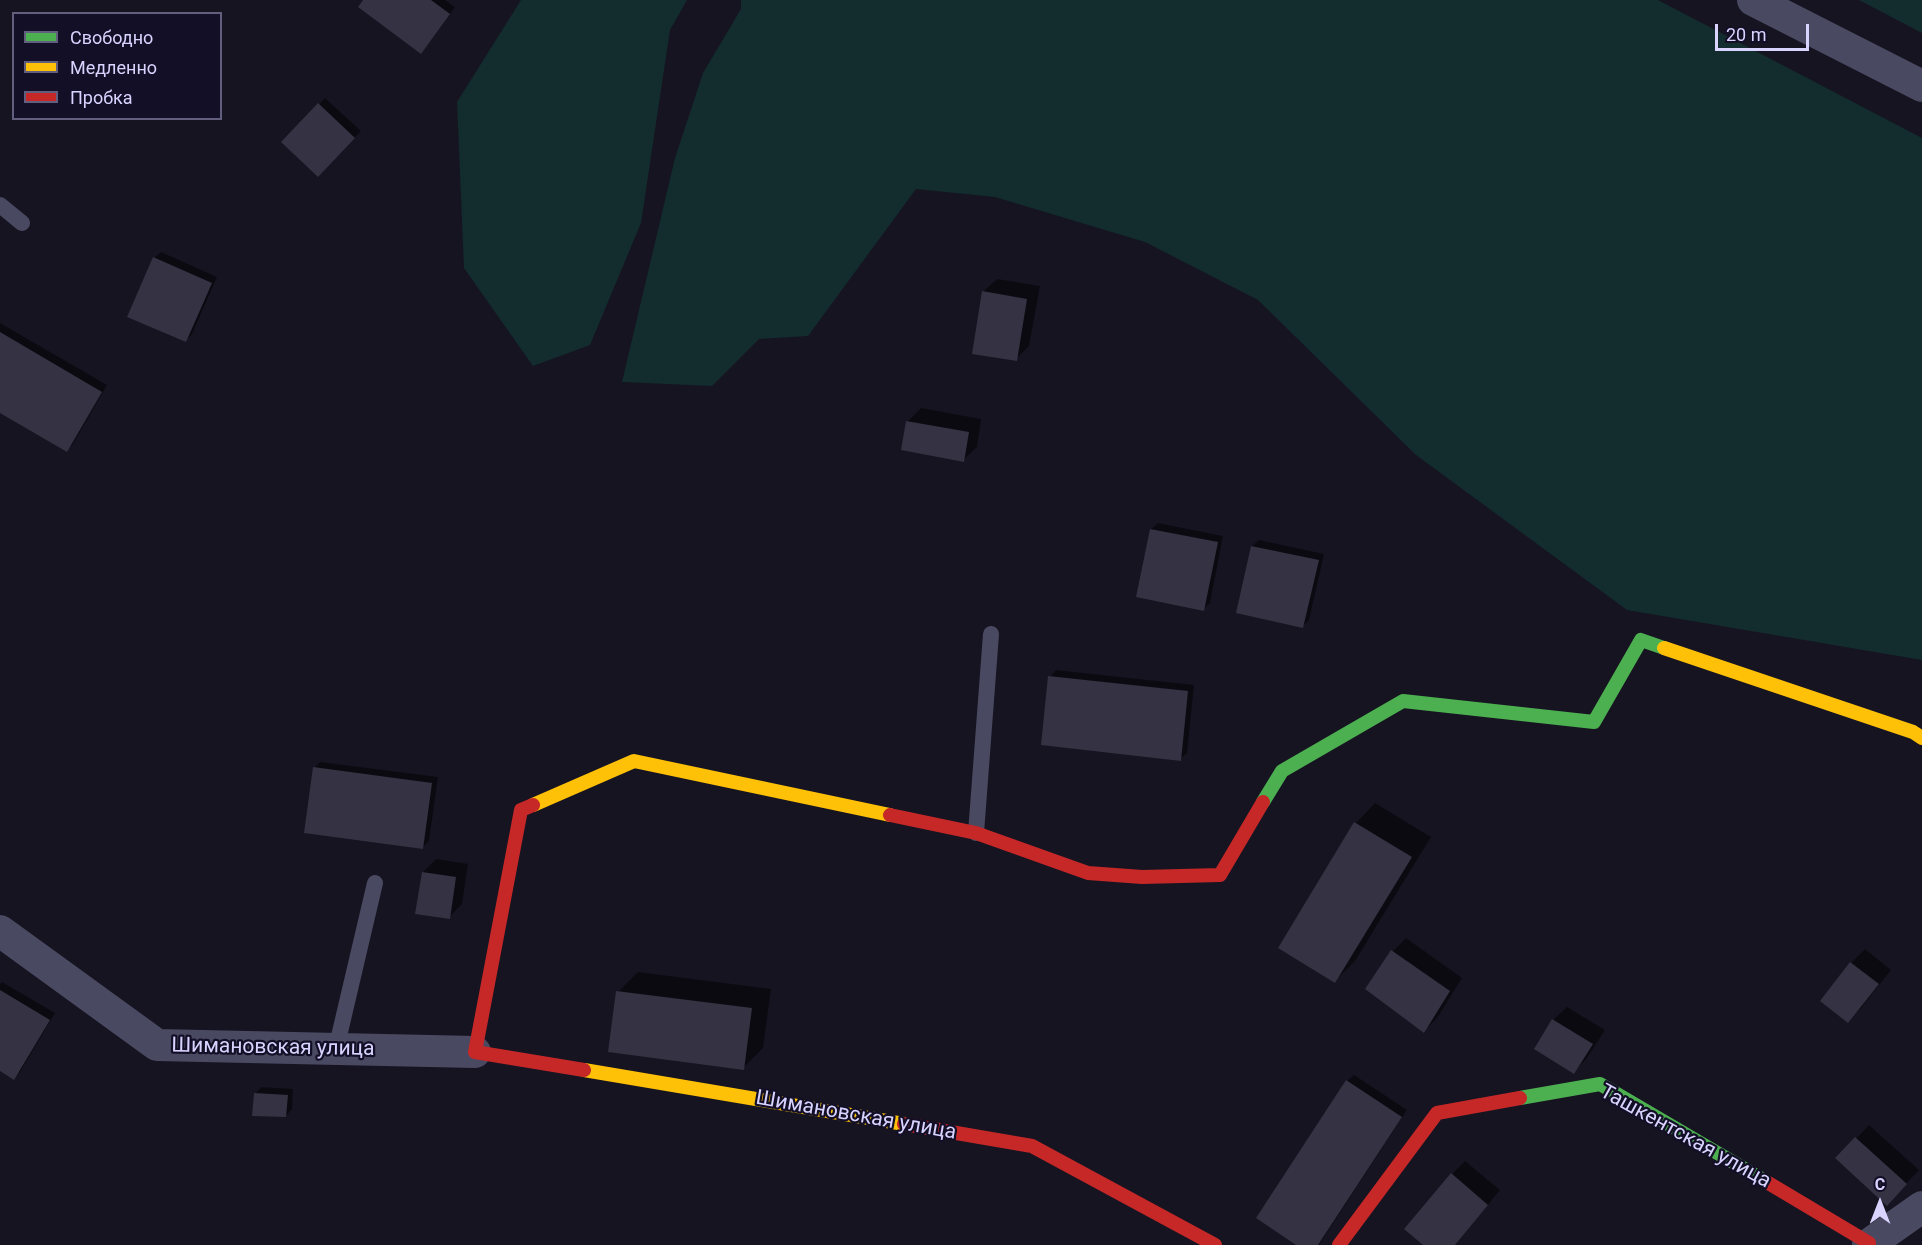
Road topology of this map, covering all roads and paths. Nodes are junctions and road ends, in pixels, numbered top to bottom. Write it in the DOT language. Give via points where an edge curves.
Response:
graph roads {
  1 [pos="1753,0"];
  2 [pos="1922,86"];
  3 [pos="0,205"];
  4 [pos="22,223"];
  5 [pos="991,634"];
  6 [pos="1922,738"];
  7 [pos="976,833"];
  8 [pos="375,883"];
  9 [pos="0,931"];
  10 [pos="336,1049"];
  11 [pos="475,1052"];
  12 [pos="1922,1207"];
  13 [pos="1869,1244"];
  14 [pos="1215,1245"];
  15 [pos="1339,1245"];
  1 -- 2 [label="street"];
  3 -- 4 [label="lane"];
  5 -- 7 [label="lane"];
  6 -- 7 [label="street" via="1641,640 1594,722 1403,701 1282,771 1220,875 1142,877 1088,873"];
  7 -- 11 [label="street" via="634,761 521,810"];
  8 -- 10 [label="lane"];
  9 -- 10 [label="street, Шимановская улица" via="157,1045"];
  10 -- 11 [label="street, Шимановская улица"];
  11 -- 14 [label="street, Шимановская улица" via="1032,1146"];
  12 -- 13 [label="street, Ташкентская улица"];
  13 -- 15 [label="street, Ташкентская улица" via="1600,1084 1437,1113"];
}
